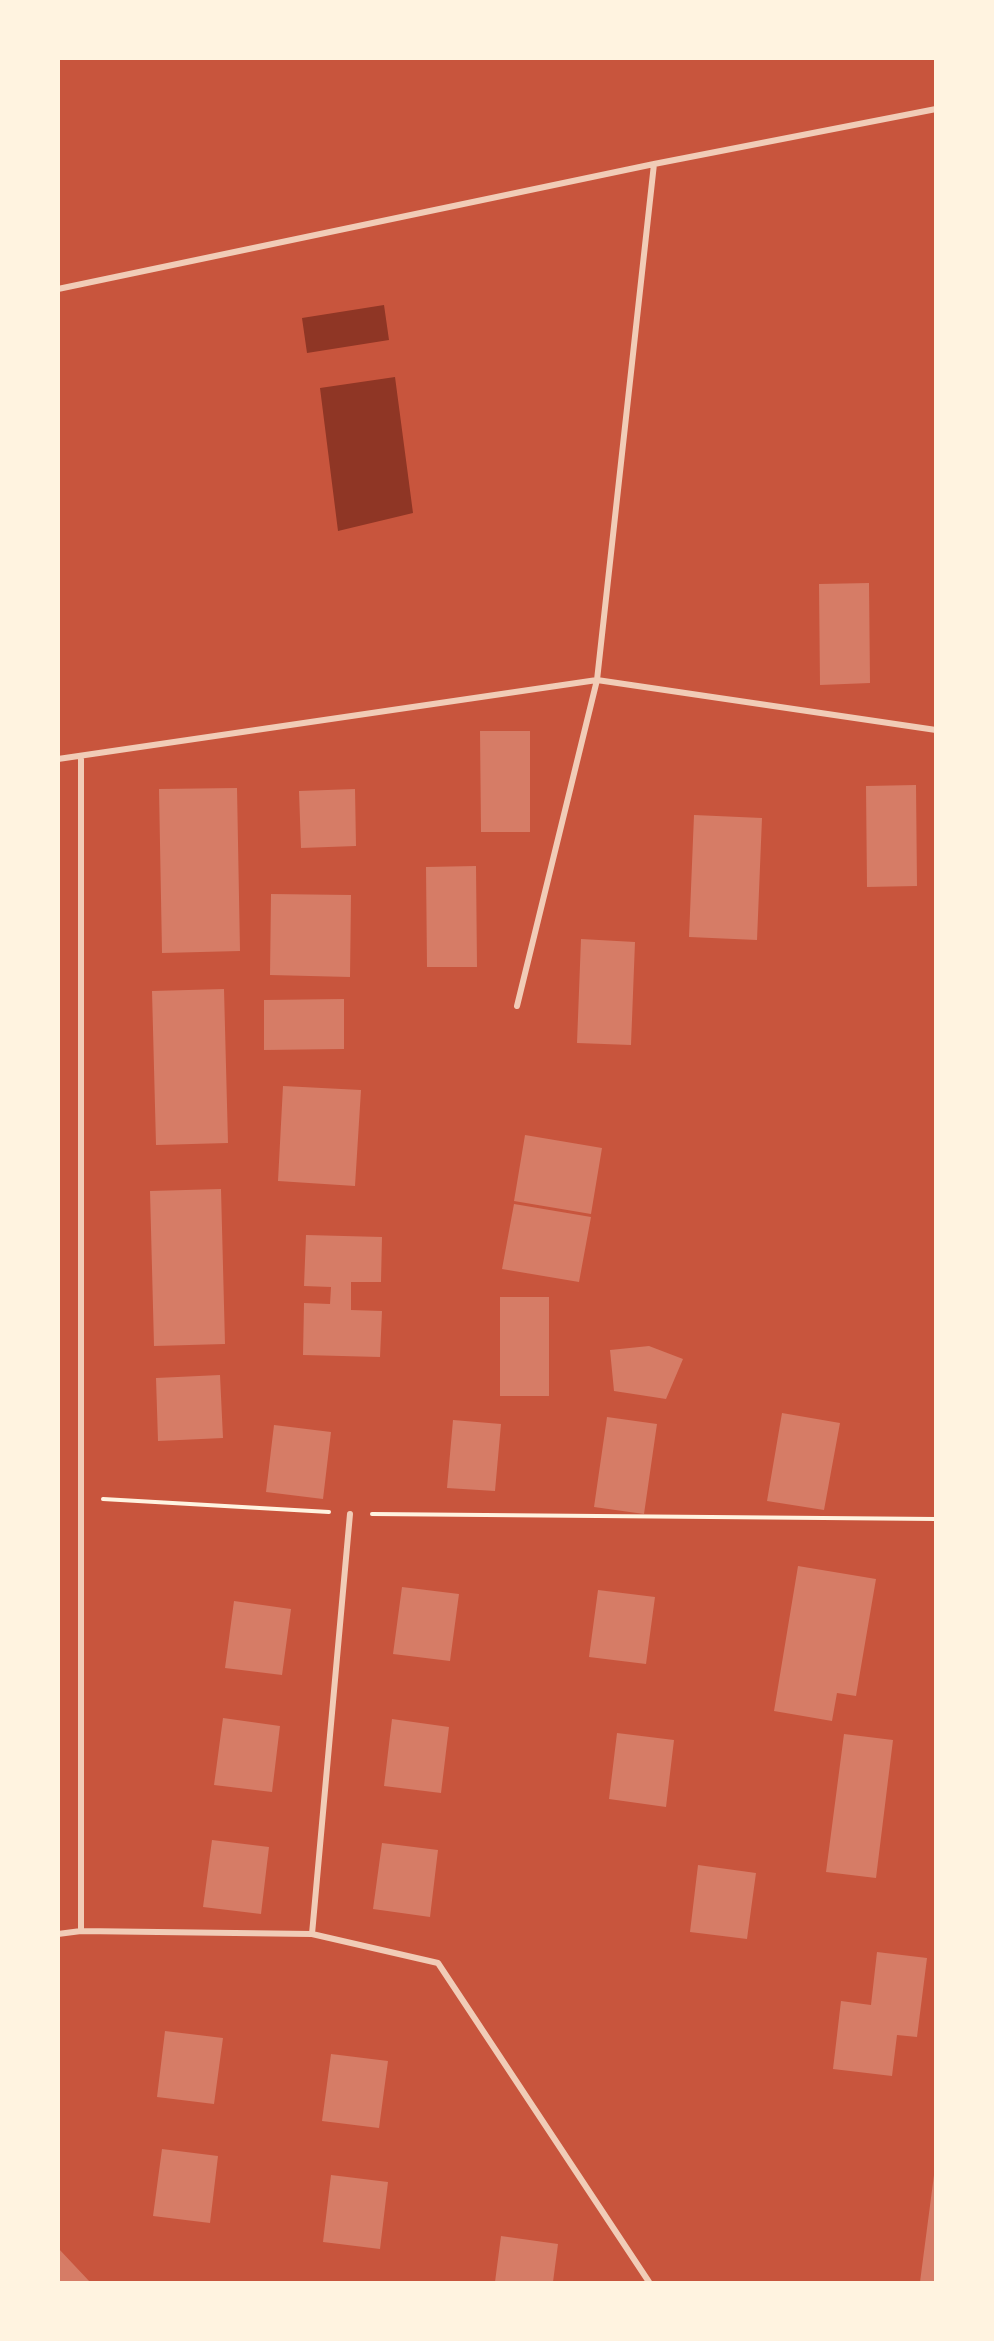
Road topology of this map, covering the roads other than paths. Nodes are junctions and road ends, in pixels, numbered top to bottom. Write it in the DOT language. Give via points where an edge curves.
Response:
graph roads {
  1 [pos="936,109"];
  2 [pos="654,164"];
  3 [pos="58,289"];
  4 [pos="597,680"];
  5 [pos="936,730"];
  6 [pos="81,757"];
  7 [pos="58,759"];
  8 [pos="518,1006"];
  9 [pos="350,1514"];
  10 [pos="81,1931"];
  11 [pos="58,1934"];
  12 [pos="312,1934"];
  13 [pos="649,2283"];
  1 -- 2 [label="street"];
  2 -- 3 [label="street"];
  2 -- 4 [label="street"];
  4 -- 5 [label="street"];
  4 -- 6 [label="street"];
  4 -- 8 [label="street"];
  6 -- 7 [label="street"];
  6 -- 10 [label="street"];
  9 -- 12 [label="street"];
  10 -- 11 [label="street"];
  10 -- 12 [label="street"];
  12 -- 13 [label="street" via="438,1963"];
}
